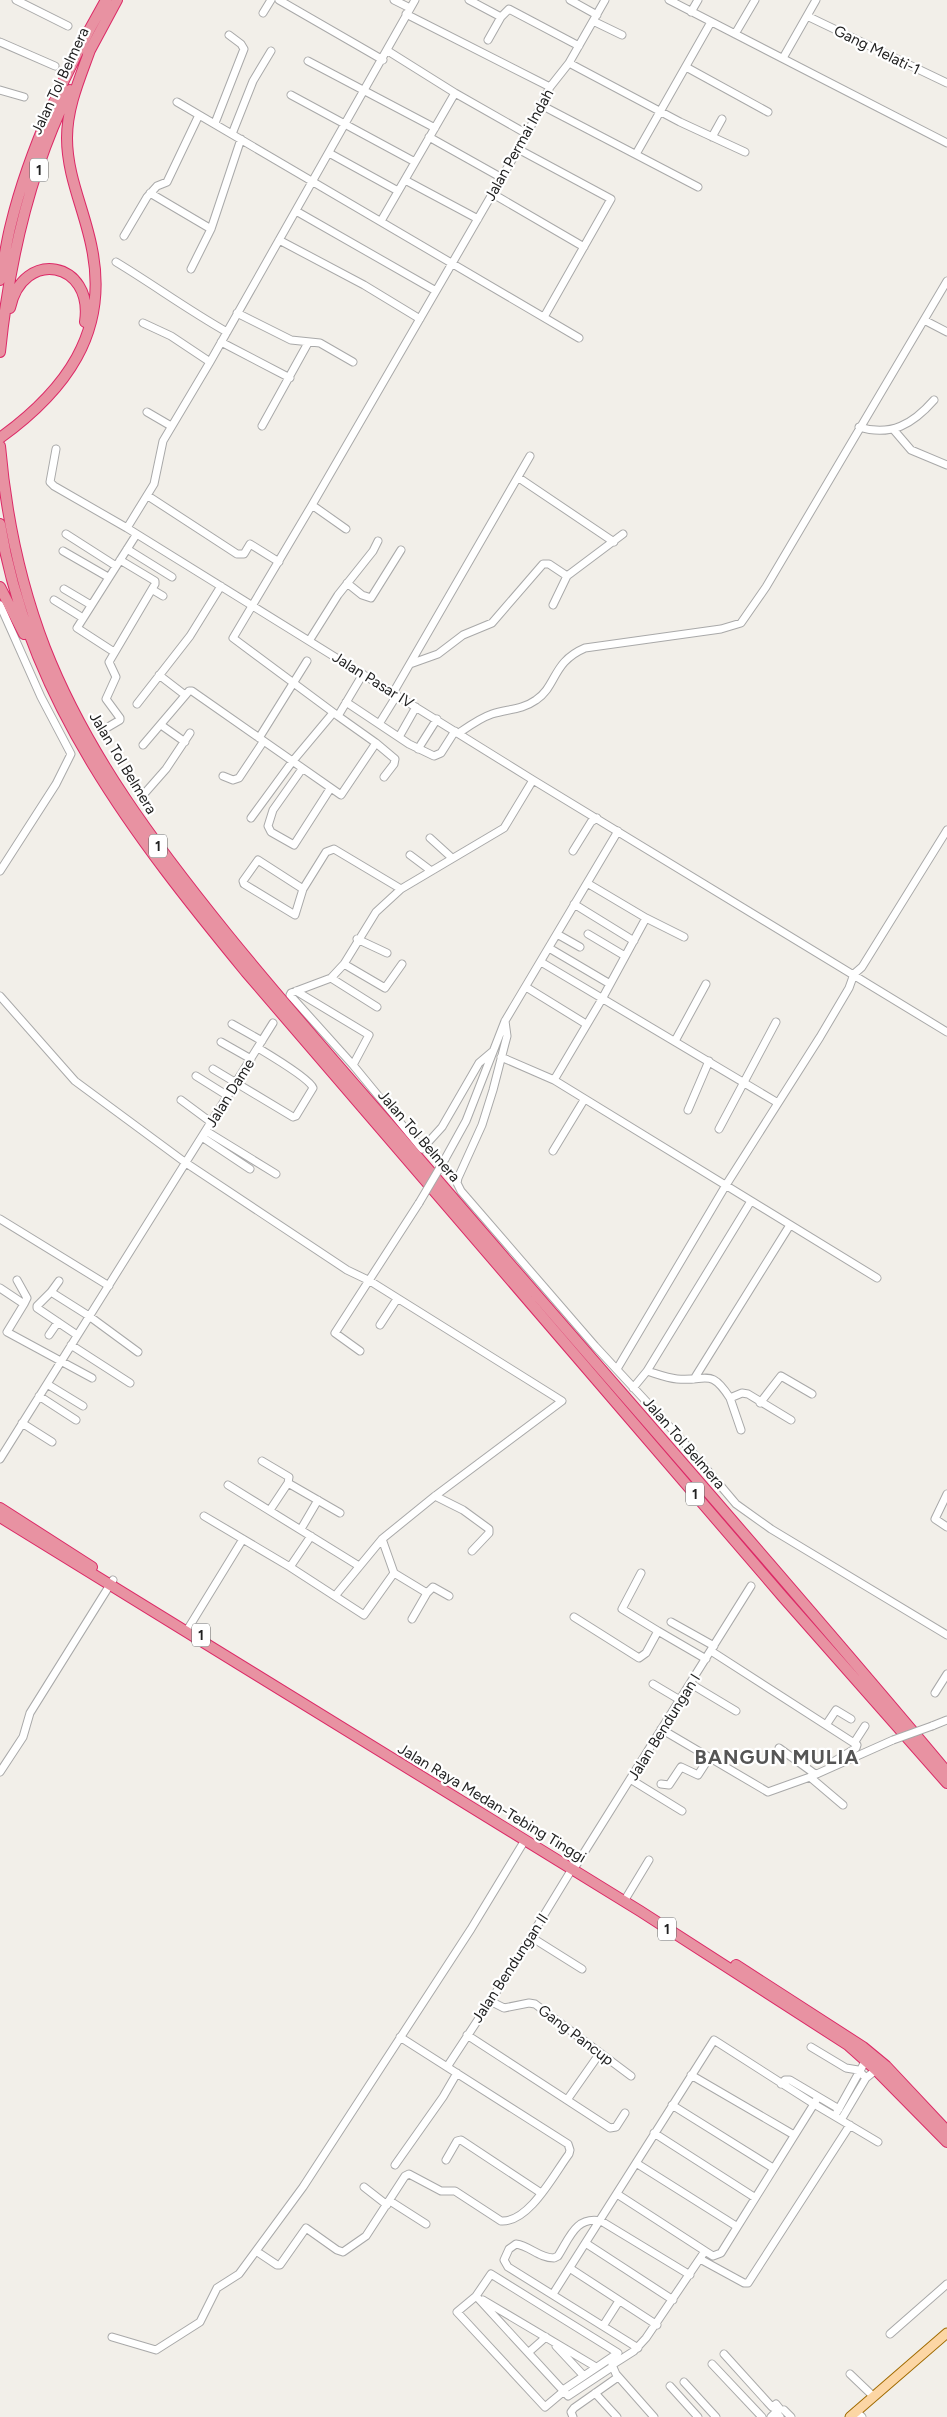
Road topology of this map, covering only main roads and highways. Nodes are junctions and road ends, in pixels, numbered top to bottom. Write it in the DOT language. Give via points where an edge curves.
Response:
graph roads {
  1 [pos="106,0"];
  2 [pos="116,0"];
  3 [pos="90,50"];
  4 [pos="7,242"];
  5 [pos="0,263"];
  6 [pos="0,280"];
  7 [pos="0,354"];
  8 [pos="18,422"];
  9 [pos="0,432"];
  10 [pos="0,438"];
  11 [pos="0,446"];
  12 [pos="0,524"];
  13 [pos="0,587"];
  14 [pos="52,691"];
  15 [pos="0,1508"];
  16 [pos="0,1517"];
  17 [pos="75,1560"];
  18 [pos="112,1583"];
  19 [pos="947,1772"];
  20 [pos="947,1783"];
  21 [pos="574,1868"];
  22 [pos="935,2124"];
  23 [pos="946,2136"];
  24 [pos="947,2333"];
  25 [pos="856,2415"];
  1 -- 4 [label="highway, Jalan Tol Belmera / 1" via="60,90 23,185"];
  2 -- 3 [label="highway, Jalan Tol Belmera / 1"];
  3 -- 7 [label="highway, Jalan Tol Belmera / 1" via="68,94 32,190 4,307"];
  3 -- 8 [label="highway" via="71,106 67,137 71,174 92,249 93,314 83,347 70,371 42,404"];
  4 -- 5 [label="highway"];
  4 -- 6 [label="highway, Jalan Tol Belmera / 1"];
  7 -- 8 [label="highway" via="12,300 32,272 58,269 75,279 84,294 86,313 75,353 54,386"];
  8 -- 9 [label="highway"];
  8 -- 10 [label="highway"];
  11 -- 19 [label="highway, Jalan Tol Belmera / 1" via="17,558 46,650 87,737 157,845 253,966"];
  12 -- 14 [label="highway, Jalan Tol Belmera / 1" via="16,592"];
  13 -- 14 [label="highway"];
  14 -- 20 [label="highway, Jalan Tol Belmera / 1" via="82,749 125,816 246,972"];
  15 -- 17 [label="highway, Jalan Raya Medan-Tebing Tinggi / 1"];
  16 -- 17 [label="highway, Jalan Raya Medan-Tebing Tinggi / 1"];
  17 -- 18 [label="highway, Jalan Raya Medan-Tebing Tinggi / 1"];
  18 -- 21 [label="highway, Jalan Raya Medan-Tebing Tinggi / 1"];
  18 -- 21 [label="highway, Jalan Raya Medan-Tebing Tinggi / 1"];
  21 -- 22 [label="highway, Jalan Raya Medan-Tebing Tinggi / 1" via="848,2045 924,2119"];
  21 -- 22 [label="highway, Jalan Raya Medan-Tebing Tinggi / 1" via="766,1983 854,2040 886,2066 925,2108"];
  22 -- 23 [label="highway, Jalan Raya Medan-Tebing Tinggi / 1"];
  24 -- 25 [label="main road" via="873,2396"];
}
